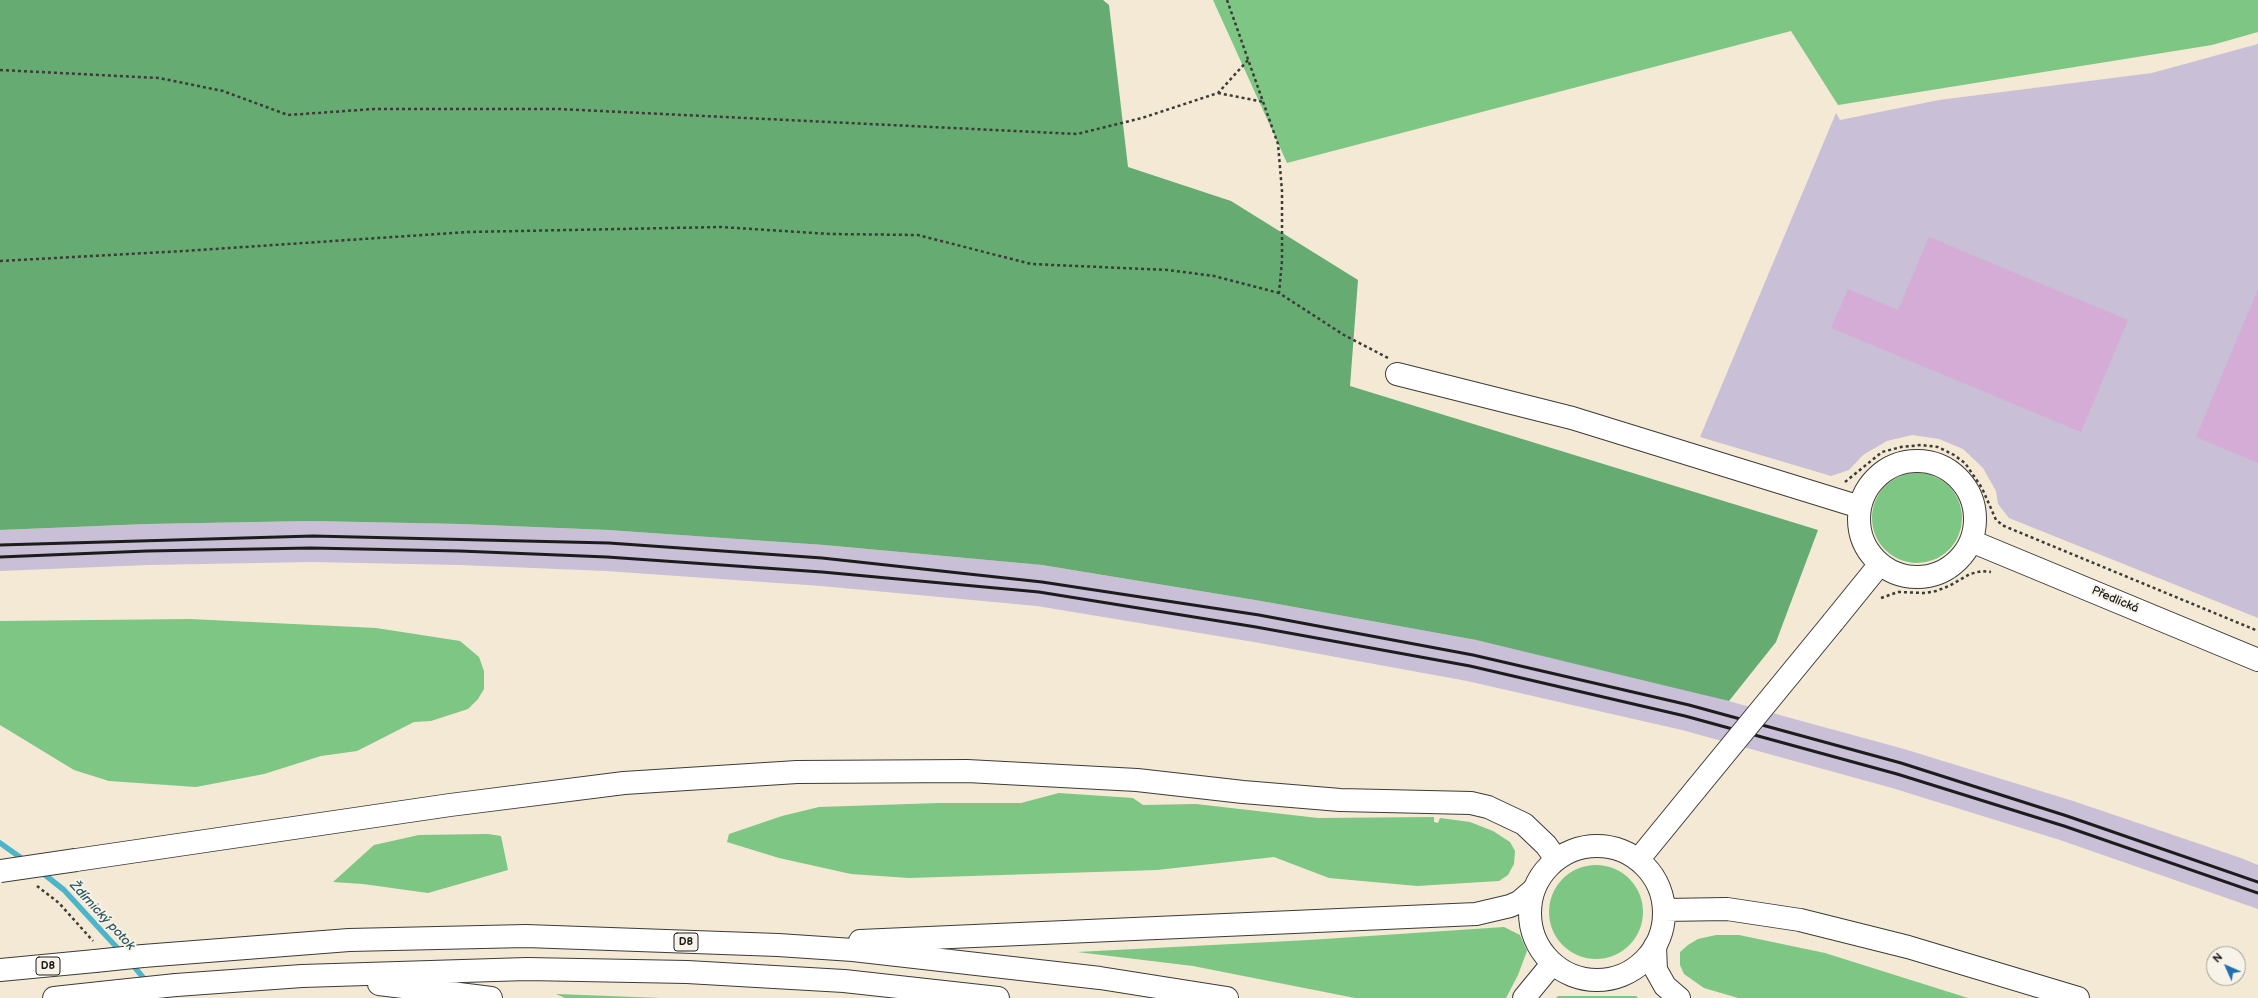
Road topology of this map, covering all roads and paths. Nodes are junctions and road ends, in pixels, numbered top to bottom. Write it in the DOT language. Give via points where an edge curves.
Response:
graph roads {
  1 [pos="1227,0"];
  2 [pos="1249,59"];
  3 [pos="0,70"];
  4 [pos="1218,93"];
  5 [pos="1264,102"];
  6 [pos="0,261"];
  7 [pos="1279,293"];
  8 [pos="1394,367"];
  9 [pos="1842,483"];
  10 [pos="1860,507"];
  11 [pos="1972,541"];
  12 [pos="1880,564"];
  13 [pos="1994,572"];
  14 [pos="1880,598"];
  15 [pos="2258,631"];
  16 [pos="2258,660"];
  17 [pos="1556,859"];
  18 [pos="1638,860"];
  19 [pos="0,871"];
  20 [pos="36,884"];
  21 [pos="1534,890"];
  22 [pos="1664,910"];
  23 [pos="778,946"];
  24 [pos="1655,946"];
  25 [pos="95,953"];
  26 [pos="1552,964"];
  27 [pos="0,970"];
  28 [pos="302,976"];
  29 [pos="54,998"];
  30 [pos="491,998"];
  31 [pos="998,998"];
  32 [pos="1227,998"];
  33 [pos="1525,998"];
  34 [pos="1679,998"];
  35 [pos="2078,998"];
  1 -- 2 [label="path"];
  2 -- 4 [label="path"];
  2 -- 5 [label="path"];
  3 -- 4 [label="path" via="160,78 223,91 288,115 374,109 558,109 1077,134 1142,118"];
  4 -- 5 [label="path"];
  5 -- 7 [label="path" via="1278,144 1282,191 1282,261"];
  6 -- 7 [label="path" via="468,232 721,227 830,234 918,235 1031,264 1168,270 1214,276"];
  7 -- 8 [label="path"];
  8 -- 10 [label="main road" via="1572,418"];
  9 -- 15 [label="path" via="1856,475 1882,452 1914,446 1938,447 1965,463 1982,488 1996,520 2004,526"];
  10 -- 11 [label="main road" via="1871,484 1880,474 1902,462 1928,461 1952,472 1968,491 1976,515"];
  10 -- 12 [label="main road" via="1859,528 1862,538 1866,548"];
  11 -- 12 [label="main road" via="1958,561 1926,577 1901,575"];
  11 -- 16 [label="main road, Předlická"];
  12 -- 18 [label="main road, bridge"];
  13 -- 14 [label="path" via="1982,570 1936,591 1898,592"];
  17 -- 18 [label="main road" via="1583,847 1597,846 1612,847"];
  17 -- 19 [label="main road, bridge" via="1546,845 1524,824 1488,807 1471,803 1340,800 1137,780 959,771 797,772 624,783 450,805"];
  17 -- 21 [label="main road" via="1543,873"];
  18 -- 22 [label="main road" via="1654,877"];
  20 -- 25 [label="path" via="59,903"];
  21 -- 23 [label="main road" via="1510,906 1476,914 1087,932 956,935"];
  21 -- 26 [label="main road" via="1530,910 1532,930 1539,948"];
  22 -- 24 [label="main road"];
  22 -- 35 [label="main road" via="1727,909 1800,920 1908,947"];
  23 -- 25 [label="main road, D8, bridge" via="526,936 349,940 143,956"];
  23 -- 32 [label="main road, D8" via="853,950 1100,978"];
  24 -- 26 [label="main road" via="1638,966 1614,978 1601,980 1575,977"];
  24 -- 34 [label="main road" via="1654,961 1658,974 1665,986"];
  25 -- 27 [label="main road, D8"];
  26 -- 33 [label="main road"];
  28 -- 29 [label="main road, bridge" via="119,990"];
  28 -- 30 [label="main road"];
  28 -- 31 [label="main road" via="527,969 687,972 844,981"];
}
